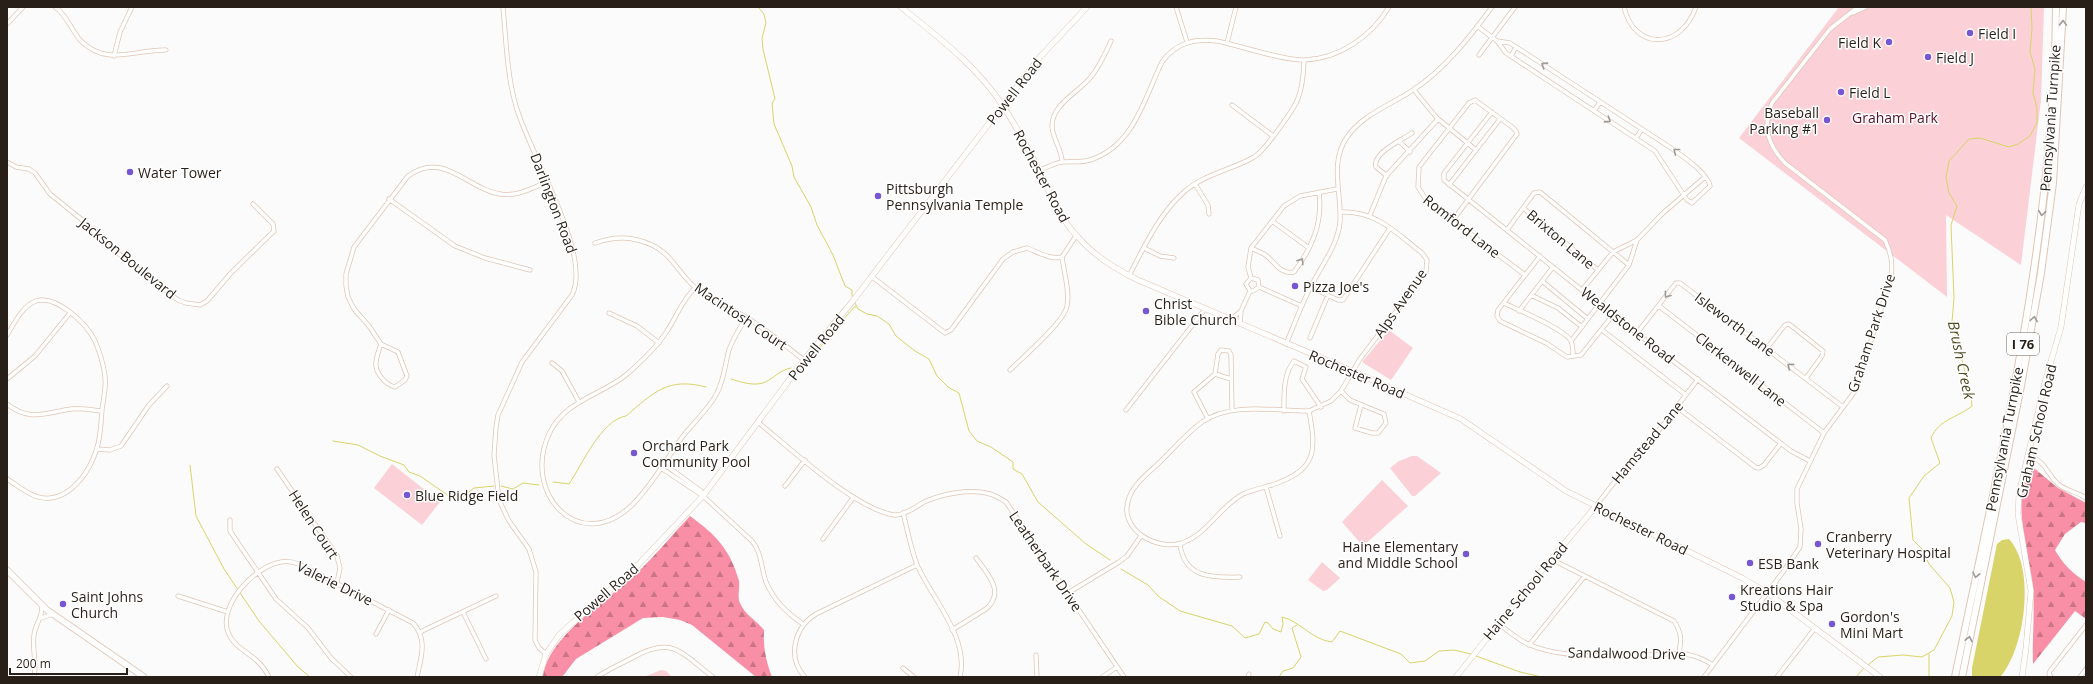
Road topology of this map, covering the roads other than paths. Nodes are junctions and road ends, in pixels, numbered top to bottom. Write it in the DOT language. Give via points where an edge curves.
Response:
graph roads {
  1 [pos="23,7"];
  2 [pos="54,7"];
  3 [pos="132,7"];
  4 [pos="503,7"];
  5 [pos="901,7"];
  6 [pos="1087,7"];
  7 [pos="1176,7"];
  8 [pos="1236,7"];
  9 [pos="1388,7"];
  10 [pos="1492,7"];
  11 [pos="1515,7"];
  12 [pos="1624,7"];
  13 [pos="1696,7"];
  14 [pos="1858,7"];
  15 [pos="1866,7"];
  16 [pos="2056,7"];
  17 [pos="2063,7"];
  18 [pos="1849,15"];
  19 [pos="7,24"];
  20 [pos="1477,26"];
  21 [pos="1492,37"];
  22 [pos="1111,41"];
  23 [pos="1497,41"];
  24 [pos="1188,42"];
  25 [pos="1226,43"];
  26 [pos="1516,47"];
  27 [pos="166,50"];
  28 [pos="1479,55"];
  29 [pos="114,56"];
  30 [pos="1511,56"];
  31 [pos="1304,60"];
  32 [pos="1558,75"];
  33 [pos="1553,83"];
  34 [pos="1414,90"];
  35 [pos="1600,102"];
  36 [pos="1003,105"];
  37 [pos="1232,105"];
  38 [pos="1594,111"];
  39 [pos="1492,112"];
  40 [pos="1438,119"];
  41 [pos="1500,119"];
  42 [pos="1449,128"];
  43 [pos="1642,129"];
  44 [pos="1412,133"];
  45 [pos="1273,136"];
  46 [pos="1636,138"];
  47 [pos="1399,141"];
  48 [pos="1468,143"];
  49 [pos="1476,150"];
  50 [pos="1410,152"];
  51 [pos="7,162"];
  52 [pos="1062,162"];
  53 [pos="1039,170"];
  54 [pos="1387,176"];
  55 [pos="1705,177"];
  56 [pos="547,182"];
  57 [pos="1195,184"];
  58 [pos="1449,185"];
  59 [pos="2086,187"];
  60 [pos="1337,189"];
  61 [pos="1319,192"];
  62 [pos="1684,197"];
  63 [pos="389,198"];
  64 [pos="1468,200"];
  65 [pos="253,204"];
  66 [pos="1523,208"];
  67 [pos="1340,212"];
  68 [pos="1209,214"];
  69 [pos="1370,215"];
  70 [pos="1453,220"];
  71 [pos="1272,221"];
  72 [pos="1390,228"];
  73 [pos="1507,230"];
  74 [pos="1076,236"];
  75 [pos="1637,240"];
  76 [pos="595,243"];
  77 [pos="1144,248"];
  78 [pos="1251,248"];
  79 [pos="1309,248"];
  80 [pos="1613,252"];
  81 [pos="1540,256"];
  82 [pos="1062,257"];
  83 [pos="1174,258"];
  84 [pos="1629,265"];
  85 [pos="1553,267"];
  86 [pos="530,270"];
  87 [pos="1598,270"];
  88 [pos="1525,275"];
  89 [pos="871,276"];
  90 [pos="1129,276"];
  91 [pos="1251,278"];
  92 [pos="1542,281"];
  93 [pos="1259,287"];
  94 [pos="1310,287"];
  95 [pos="695,288"];
  96 [pos="1582,290"];
  97 [pos="1250,291"];
  98 [pos="1328,295"];
  99 [pos="1531,295"];
  100 [pos="1504,303"];
  101 [pos="1600,304"];
  102 [pos="1302,306"];
  103 [pos="1659,306"];
  104 [pos="1205,309"];
  105 [pos="1241,311"];
  106 [pos="1519,311"];
  107 [pos="70,313"];
  108 [pos="609,313"];
  109 [pos="1613,315"];
  110 [pos="746,318"];
  111 [pos="1231,319"];
  112 [pos="1588,319"];
  113 [pos="1240,323"];
  114 [pos="1582,327"];
  115 [pos="1602,330"];
  116 [pos="1637,333"];
  117 [pos="7,335"];
  118 [pos="1310,338"];
  119 [pos="1571,341"];
  120 [pos="659,343"];
  121 [pos="381,344"];
  122 [pos="1286,344"];
  123 [pos="1767,348"];
  124 [pos="1573,356"];
  125 [pos="804,360"];
  126 [pos="552,363"];
  127 [pos="1010,370"];
  128 [pos="1352,370"];
  129 [pos="1215,374"];
  130 [pos="1806,378"];
  131 [pos="7,379"];
  132 [pos="1231,379"];
  133 [pos="1698,379"];
  134 [pos="167,386"];
  135 [pos="1341,391"];
  136 [pos="1686,395"];
  137 [pos="579,402"];
  138 [pos="7,404"];
  139 [pos="1362,405"];
  140 [pos="1321,407"];
  141 [pos="1677,407"];
  142 [pos="1844,407"];
  143 [pos="1126,410"];
  144 [pos="1232,410"];
  145 [pos="1284,411"];
  146 [pos="1309,411"];
  147 [pos="102,412"];
  148 [pos="1208,419"];
  149 [pos="759,423"];
  150 [pos="1824,433"];
  151 [pos="1781,443"];
  152 [pos="97,449"];
  153 [pos="2029,456"];
  154 [pos="804,460"];
  155 [pos="1810,461"];
  156 [pos="663,466"];
  157 [pos="277,469"];
  158 [pos="7,479"];
  159 [pos="785,486"];
  160 [pos="1266,487"];
  161 [pos="2084,495"];
  162 [pos="703,496"];
  163 [pos="854,498"];
  164 [pos="2086,498"];
  165 [pos="1596,506"];
  166 [pos="903,513"];
  167 [pos="230,520"];
  168 [pos="1141,536"];
  169 [pos="1280,536"];
  170 [pos="823,539"];
  171 [pos="1180,544"];
  172 [pos="976,558"];
  173 [pos="1551,559"];
  174 [pos="917,565"];
  175 [pos="7,570"];
  176 [pos="258,573"];
  177 [pos="1240,577"];
  178 [pos="1584,577"];
  179 [pos="337,583"];
  180 [pos="1068,592"];
  181 [pos="1768,593"];
  182 [pos="178,596"];
  183 [pos="496,596"];
  184 [pos="40,604"];
  185 [pos="389,610"];
  186 [pos="228,612"];
  187 [pos="463,612"];
  188 [pos="53,614"];
  189 [pos="41,618"];
  190 [pos="1498,623"];
  191 [pos="803,624"];
  192 [pos="2086,625"];
  193 [pos="1815,628"];
  194 [pos="952,630"];
  195 [pos="420,632"];
  196 [pos="376,634"];
  197 [pos="1529,645"];
  198 [pos="1679,652"];
  199 [pos="546,654"];
  200 [pos="1036,654"];
  201 [pos="486,659"];
  202 [pos="1713,665"];
  203 [pos="1117,667"];
  204 [pos="903,668"];
  205 [pos="2086,669"];
  206 [pos="2050,676"];
  207 [pos="34,677"];
  208 [pos="144,677"];
  209 [pos="269,677"];
  210 [pos="351,677"];
  211 [pos="417,677"];
  212 [pos="539,677"];
  213 [pos="598,677"];
  214 [pos="713,677"];
  215 [pos="805,677"];
  216 [pos="914,677"];
  217 [pos="960,677"];
  218 [pos="1037,677"];
  219 [pos="1102,677"];
  220 [pos="1124,677"];
  221 [pos="1456,677"];
  222 [pos="1704,677"];
  223 [pos="1777,677"];
  224 [pos="1880,677"];
  225 [pos="1955,677"];
  226 [pos="1962,677"];
  227 [pos="2022,677"];
  228 [pos="2080,677"];
  1 -- 19 [label="street"];
  2 -- 29 [label="street" via="86,45 100,53"];
  3 -- 29 [label="street" via="120,32"];
  4 -- 56 [label="street, Darlington Road" via="516,108"];
  5 -- 36 [label="street, Rochester Road" via="963,59"];
  6 -- 36 [label="street, Powell Road" via="1040,57"];
  7 -- 24 [label="street"];
  8 -- 25 [label="street"];
  9 -- 31 [label="street" via="1369,34 1347,48 1326,56"];
  10 -- 20 [label="street"];
  11 -- 21 [label="street"];
  12 -- 13 [label="street" via="1627,20 1632,27 1649,38 1661,40 1672,38 1685,29"];
  14 -- 18 [label="street, Graham Park Drive"];
  15 -- 18 [label="street, Graham Park Drive"];
  16 -- 225 [label="highway, Pennsylvania Turnpike / I 76, one-way" via="2052,122 2032,293"];
  226 -- 17 [label="highway, Pennsylvania Turnpike / I 76, one-way" via="2024,372 2041,273 2053,183"];
  18 -- 142 [label="street, Graham Park Drive" via="1824,36 1772,103 1766,127 1769,141 1785,163 1880,235 1891,252 1891,277 1855,391"];
  20 -- 21 [label="street"];
  20 -- 34 [label="street" via="1444,63"];
  21 -- 23 [label="street"];
  21 -- 28 [label="street"];
  22 -- 52 [label="street" via="1092,75 1054,115 1052,129 1061,151"];
  23 -- 26 [label="street" via="1505,41"];
  23 -- 30 [label="street"];
  24 -- 25 [label="street" via="1207,39"];
  24 -- 52 [label="street" via="1167,55 1162,62 1131,129 1120,143 1101,156 1089,160"];
  25 -- 31 [label="street"];
  26 -- 30 [label="street"];
  32 -- 26 [label="street, one-way"];
  27 -- 29 [label="street"];
  30 -- 33 [label="street"];
  31 -- 45 [label="street" via="1300,98"];
  32 -- 33 [label="street"];
  32 -- 35 [label="street"];
  33 -- 38 [label="street"];
  34 -- 40 [label="street"];
  34 -- 60 [label="street" via="1359,123 1346,138 1340,153"];
  35 -- 38 [label="street"];
  35 -- 43 [label="street"];
  36 -- 53 [label="street, Rochester Road"];
  36 -- 89 [label="street, Powell Road"];
  37 -- 45 [label="street"];
  38 -- 46 [label="street, one-way"];
  39 -- 41 [label="street, Romford Lane"];
  39 -- 42 [label="street, Romford Lane" via="1471,100"];
  39 -- 48 [label="street"];
  40 -- 42 [label="street"];
  40 -- 50 [label="street"];
  41 -- 49 [label="street"];
  41 -- 64 [label="street, Romford Lane" via="1517,134"];
  42 -- 48 [label="street"];
  42 -- 70 [label="street, Romford Lane" via="1419,167 1418,180 1421,194 1427,201"];
  43 -- 46 [label="street"];
  55 -- 43 [label="street, one-way" via="1694,165"];
  44 -- 47 [label="street"];
  45 -- 57 [label="street" via="1255,156"];
  46 -- 62 [label="street" via="1655,151"];
  47 -- 50 [label="street"];
  47 -- 54 [label="street" via="1389,147 1376,162 1376,167"];
  48 -- 49 [label="street"];
  48 -- 58 [label="street" via="1444,173 1444,180"];
  49 -- 58 [label="street"];
  50 -- 54 [label="street"];
  51 -- 65 [label="street, Jackson Boulevard" via="16,167 29,169 50,194 86,223 101,240 178,300 193,305 208,301 231,273 274,231 273,224"];
  52 -- 53 [label="street"];
  53 -- 74 [label="street, Rochester Road" via="1058,210"];
  54 -- 69 [label="street"];
  55 -- 62 [label="street"];
  55 -- 62 [label="street" via="1710,186 1695,201 1692,203"];
  56 -- 63 [label="street" via="518,193 498,194 446,168 433,167 413,172"];
  56 -- 199 [label="street, Darlington Road" via="570,239 577,285 569,300 522,362 498,415 494,455 501,507 533,559 536,572 535,640"];
  57 -- 68 [label="street" via="1208,205"];
  57 -- 77 [label="street" via="1168,208"];
  58 -- 64 [label="street, Wealdstone Road"];
  59 -- 153 [label="street, Graham School Road" via="2079,204 2061,327 2045,382"];
  60 -- 61 [label="street"];
  60 -- 67 [label="street"];
  61 -- 71 [label="street" via="1292,200"];
  61 -- 79 [label="street" via="1319,222"];
  62 -- 75 [label="street" via="1663,213"];
  63 -- 86 [label="street" via="455,246 485,258"];
  63 -- 121 [label="street" via="354,247 346,274 348,297"];
  64 -- 70 [label="street"];
  64 -- 73 [label="street, Wealdstone Road"];
  66 -- 73 [label="street"];
  66 -- 80 [label="street" via="1534,194 1540,192"];
  66 -- 87 [label="street, Brixton Lane"];
  67 -- 69 [label="street, Alps Avenue"];
  67 -- 94 [label="street" via="1338,233"];
  69 -- 72 [label="street, Alps Avenue"];
  70 -- 88 [label="street, Romford Lane"];
  71 -- 78 [label="street"];
  71 -- 79 [label="street"];
  72 -- 98 [label="street" via="1345,298 1338,300"];
  72 -- 128 [label="street, Alps Avenue" via="1422,253 1427,260 1427,268 1417,285"];
  73 -- 81 [label="street, Wealdstone Road"];
  74 -- 82 [label="street"];
  74 -- 90 [label="street, Rochester Road" via="1100,258"];
  75 -- 80 [label="street"];
  75 -- 84 [label="street"];
  76 -- 95 [label="street, Macintosh Court" via="617,237 651,244 666,254"];
  77 -- 83 [label="street" via="1160,256"];
  77 -- 90 [label="street"];
  78 -- 79 [label="street, one-way" via="1264,254 1277,268 1288,273 1294,272"];
  78 -- 91 [label="street" via="1248,267"];
  80 -- 84 [label="street"];
  80 -- 87 [label="street"];
  81 -- 85 [label="street, Wealdstone Road"];
  81 -- 88 [label="street"];
  82 -- 89 [label="street" via="1050,257 1027,248 1007,255 950,330 945,332"];
  82 -- 127 [label="street" via="1068,296 1067,308 1061,318"];
  84 -- 101 [label="street"];
  85 -- 92 [label="street"];
  85 -- 96 [label="street, Wealdstone Road"];
  87 -- 96 [label="street"];
  88 -- 100 [label="street"];
  89 -- 125 [label="street, Powell Road"];
  90 -- 104 [label="street, Rochester Road"];
  91 -- 93 [label="street" via="1258,280"];
  91 -- 97 [label="street" via="1246,284"];
  92 -- 99 [label="street"];
  92 -- 112 [label="street"];
  93 -- 97 [label="street"];
  93 -- 102 [label="street"];
  94 -- 98 [label="street"];
  94 -- 102 [label="street"];
  95 -- 110 [label="street, Macintosh Court"];
  95 -- 120 [label="street" via="682,302"];
  96 -- 101 [label="street, Wealdstone Road"];
  97 -- 105 [label="street"];
  98 -- 118 [label="street"];
  99 -- 106 [label="street"];
  99 -- 114 [label="street" via="1558,308"];
  100 -- 106 [label="street"];
  100 -- 124 [label="street" via="1497,313 1500,321 1546,343 1567,357"];
  101 -- 109 [label="street, Wealdstone Road"];
  101 -- 112 [label="street"];
  102 -- 122 [label="street"];
  103 -- 116 [label="street, Isleworth Lane"];
  123 -- 103 [label="street, Isleworth Lane, one-way" via="1680,283 1676,282"];
  103 -- 150 [label="street, Clerkenwell Lane"];
  104 -- 111 [label="street, Rochester Road"];
  104 -- 143 [label="street"];
  105 -- 111 [label="street"];
  105 -- 113 [label="street"];
  106 -- 119 [label="street" via="1555,328"];
  107 -- 117 [label="street" via="51,301 36,301 22,313"];
  107 -- 131 [label="street" via="48,342"];
  107 -- 147 [label="street" via="86,328 101,355 105,383"];
  108 -- 120 [label="street" via="637,326"];
  109 -- 115 [label="street"];
  109 -- 116 [label="street, Wealdstone Road"];
  110 -- 125 [label="street, Macintosh Court"];
  110 -- 156 [label="street" via="732,344 717,393"];
  111 -- 113 [label="street, Rochester Road"];
  112 -- 114 [label="street"];
  113 -- 122 [label="street, Rochester Road"];
  114 -- 119 [label="street"];
  115 -- 124 [label="street" via="1584,353"];
  115 -- 136 [label="street"];
  116 -- 133 [label="street, Wealdstone Road"];
  119 -- 124 [label="street"];
  120 -- 137 [label="street" via="625,376"];
  121 -- 121 [label="street" via="398,352 404,363 407,376 395,387 386,383 375,364"];
  122 -- 128 [label="street, Rochester Road"];
  130 -- 123 [label="street, Isleworth Lane, one-way"];
  123 -- 130 [label="street" via="1785,325 1789,324 1823,351"];
  125 -- 149 [label="street, Powell Road"];
  126 -- 137 [label="street" via="562,371"];
  128 -- 135 [label="street"];
  128 -- 165 [label="street, Rochester Road" via="1461,419 1498,442 1555,484"];
  129 -- 132 [label="street"];
  129 -- 132 [label="street" via="1219,352 1229,351"];
  129 -- 148 [label="street" via="1194,392"];
  130 -- 142 [label="street, Isleworth Lane"];
  132 -- 144 [label="street"];
  133 -- 136 [label="street, Hamstead Lane"];
  133 -- 151 [label="street, Wealdstone Road"];
  134 -- 152 [label="street" via="149,406 121,446 110,450"];
  135 -- 139 [label="street" via="1346,398"];
  135 -- 140 [label="street"];
  136 -- 141 [label="street, Hamstead Lane"];
  137 -- 156 [label="street" via="564,412 554,424 544,456 544,488 561,512 589,523 612,519 632,505"];
  138 -- 147 [label="street" via="18,412 40,416 73,409"];
  139 -- 139 [label="street" via="1386,416 1386,423 1378,433 1355,428"];
  140 -- 145 [label="street" via="1302,379 1306,367 1294,361 1285,384"];
  140 -- 146 [label="street"];
  141 -- 151 [label="street" via="1755,467 1764,465"];
  141 -- 165 [label="street, Hamstead Lane"];
  142 -- 150 [label="street, Graham Park Drive"];
  144 -- 145 [label="street"];
  144 -- 148 [label="street"];
  145 -- 146 [label="street"];
  146 -- 160 [label="street" via="1314,440 1308,461 1295,476"];
  147 -- 152 [label="street"];
  148 -- 168 [label="street" via="1176,446 1133,490 1127,503 1129,521"];
  149 -- 154 [label="street, Leatherbark Drive"];
  149 -- 162 [label="street, Powell Road"];
  150 -- 155 [label="street, Graham Park Drive"];
  151 -- 155 [label="street, Wealdstone Road"];
  152 -- 158 [label="street" via="76,484 57,497 35,496"];
  153 -- 161 [label="street" via="2044,464 2060,486"];
  153 -- 227 [label="street, Graham School Road" via="2018,514 2030,591"];
  154 -- 159 [label="street"];
  154 -- 163 [label="street, Leatherbark Drive"];
  155 -- 181 [label="street, Graham Park Drive" via="1797,490 1802,528 1800,547"];
  156 -- 162 [label="street"];
  157 -- 179 [label="street, Helen Court" via="337,556 340,568"];
  160 -- 169 [label="street"];
  160 -- 171 [label="street" via="1242,494 1199,535"];
  161 -- 164 [label="street"];
  162 -- 191 [label="street" via="755,545 771,590 789,613"];
  162 -- 199 [label="street, Powell Road" via="636,568 560,634"];
  163 -- 166 [label="street, Leatherbark Drive" via="877,510 895,515"];
  163 -- 170 [label="street"];
  165 -- 173 [label="street, Haine School Road"];
  165 -- 181 [label="street, Rochester Road"];
  166 -- 174 [label="street"];
  166 -- 180 [label="street, Leatherbark Drive" via="930,500 958,493 990,494 1006,502"];
  167 -- 176 [label="street" via="230,531"];
  168 -- 171 [label="street" via="1163,544"];
  168 -- 180 [label="street" via="1127,556"];
  171 -- 177 [label="street" via="1186,561 1197,572 1217,578"];
  172 -- 194 [label="street" via="993,582 995,595 991,606"];
  173 -- 178 [label="street"];
  173 -- 190 [label="street, Haine School Road"];
  174 -- 191 [label="street" via="816,614"];
  174 -- 194 [label="street"];
  175 -- 184 [label="main road"];
  176 -- 179 [label="street, Valerie Drive" via="275,563 287,561 299,564"];
  176 -- 186 [label="street, Valerie Drive" via="244,585"];
  176 -- 210 [label="street" via="276,599 308,628 331,658"];
  178 -- 197 [label="street"];
  178 -- 198 [label="street" via="1674,621 1681,633"];
  179 -- 185 [label="street, Valerie Drive"];
  180 -- 203 [label="street, Leatherbark Drive"];
  181 -- 193 [label="street, Rochester Road"];
  181 -- 202 [label="street, Graham Park Drive"];
  182 -- 186 [label="street"];
  183 -- 187 [label="street"];
  184 -- 188 [label="main road"];
  184 -- 189 [label="street"];
  185 -- 195 [label="street, Valerie Drive" via="413,623"];
  185 -- 196 [label="street"];
  186 -- 209 [label="street" via="227,628 231,638 256,660"];
  187 -- 195 [label="street"];
  187 -- 201 [label="street"];
  188 -- 189 [label="street"];
  188 -- 208 [label="main road"];
  189 -- 207 [label="street" via="34,633"];
  190 -- 197 [label="street, Sandalwood Drive"];
  190 -- 221 [label="street, Haine School Road"];
  191 -- 215 [label="street" via="795,641 794,652 799,669"];
  192 -- 206 [label="street"];
  193 -- 223 [label="street"];
  193 -- 224 [label="street, Rochester Road"];
  194 -- 217 [label="street" via="962,654"];
  195 -- 211 [label="street" via="423,650"];
  197 -- 198 [label="street, Sandalwood Drive" via="1578,655"];
  198 -- 202 [label="street, Sandalwood Drive" via="1699,656"];
  199 -- 212 [label="street, Powell Road"];
  200 -- 218 [label="street"];
  202 -- 222 [label="street, Graham Park Drive"];
  203 -- 219 [label="street"];
  203 -- 220 [label="street, Leatherbark Drive"];
  204 -- 216 [label="street"];
  205 -- 228 [label="street"];
  213 -- 214 [label="street" via="658,646 677,650"];
}
